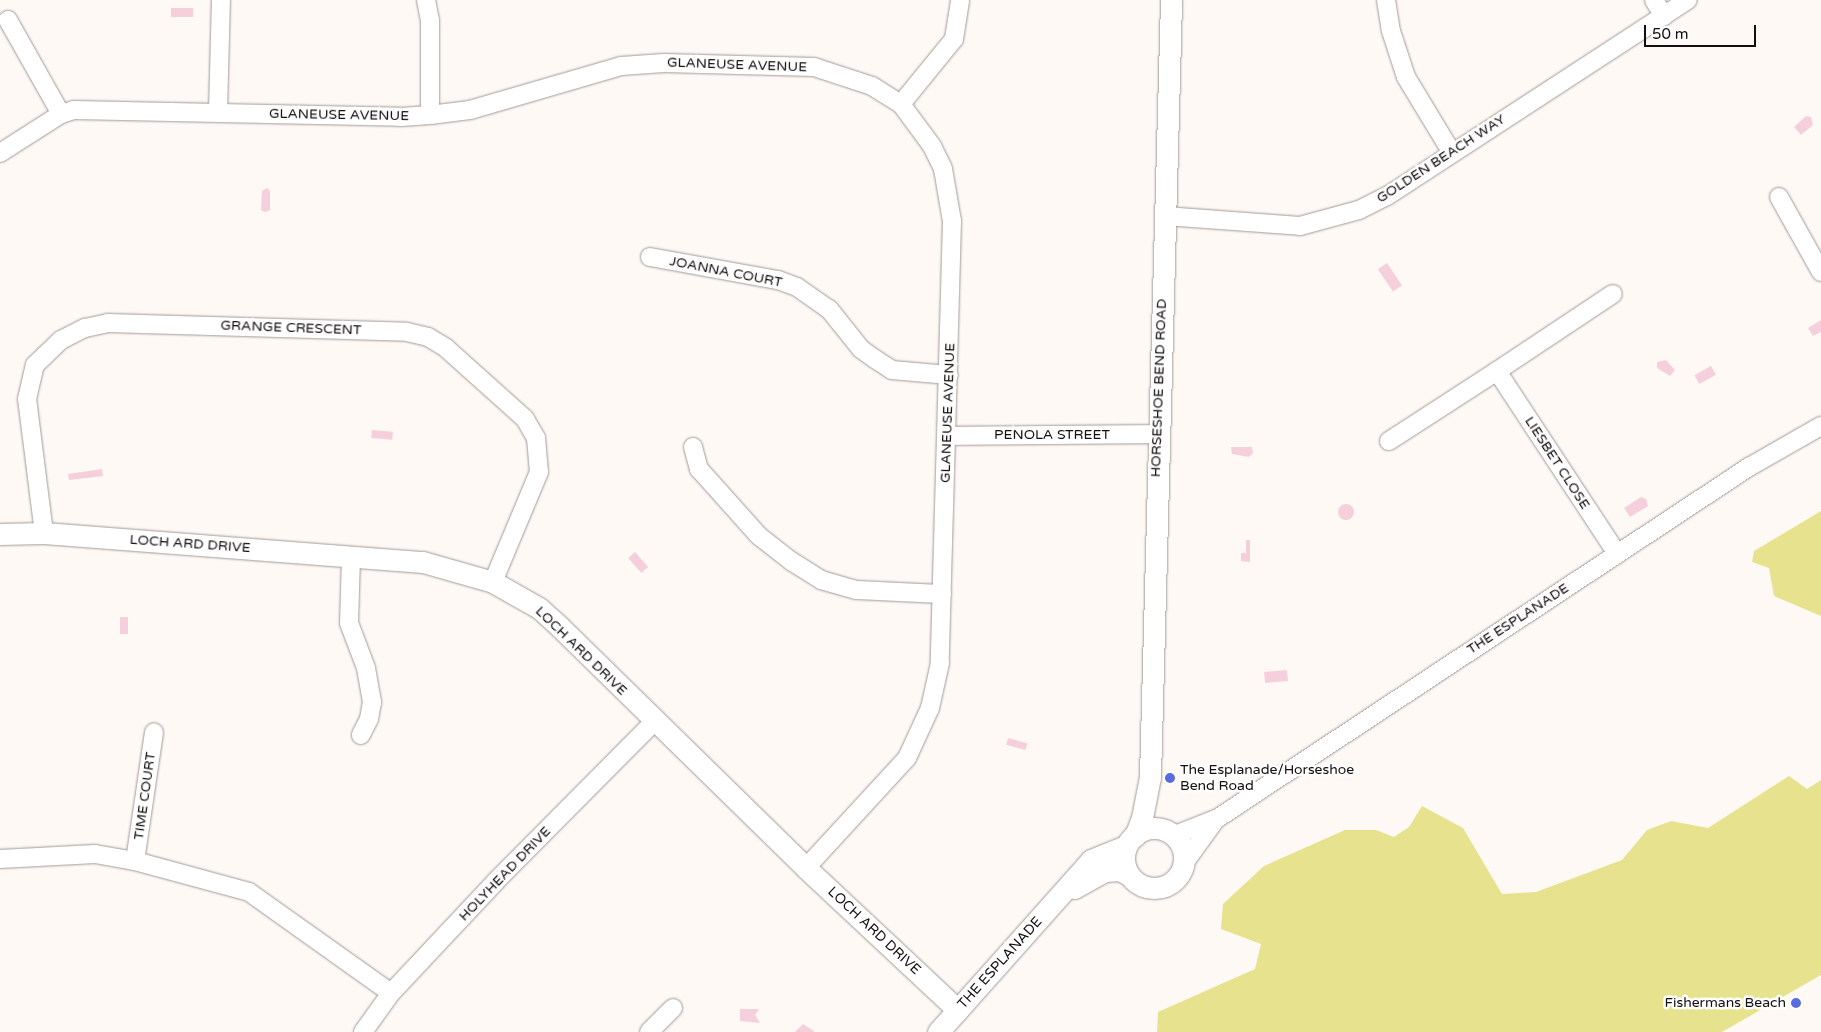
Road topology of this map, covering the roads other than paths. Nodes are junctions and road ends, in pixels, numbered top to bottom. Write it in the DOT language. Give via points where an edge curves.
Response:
graph roads {
  1 [pos="221,0"];
  2 [pos="426,0"];
  3 [pos="960,0"];
  4 [pos="1171,0"];
  5 [pos="1386,0"];
  6 [pos="1654,0"];
  7 [pos="1688,0"];
  8 [pos="1664,16"];
  9 [pos="8,20"];
  10 [pos="901,104"];
  11 [pos="218,112"];
  12 [pos="61,114"];
  13 [pos="430,115"];
  14 [pos="0,152"];
  15 [pos="1452,153"];
  16 [pos="1779,197"];
  17 [pos="1165,216"];
  18 [pos="650,257"];
  19 [pos="1821,272"];
  20 [pos="1613,294"];
  21 [pos="1497,371"];
  22 [pos="949,375"];
  23 [pos="1821,426"];
  24 [pos="1157,434"];
  25 [pos="947,436"];
  26 [pos="1389,441"];
  27 [pos="693,447"];
  28 [pos="44,533"];
  29 [pos="0,534"];
  30 [pos="1617,554"];
  31 [pos="351,556"];
  32 [pos="493,582"];
  33 [pos="942,594"];
  34 [pos="654,722"];
  35 [pos="154,732"];
  36 [pos="361,736"];
  37 [pos="1150,776"];
  38 [pos="1218,818"];
  39 [pos="1168,832"];
  40 [pos="1131,841"];
  41 [pos="0,859"];
  42 [pos="135,861"];
  43 [pos="1185,862"];
  44 [pos="806,868"];
  45 [pos="1127,874"];
  46 [pos="1062,894"];
  47 [pos="391,993"];
  48 [pos="673,1008"];
  49 [pos="958,1010"];
  50 [pos="363,1032"];
  51 [pos="649,1032"];
  52 [pos="938,1032"];
  1 -- 11 [label="street"];
  2 -- 13 [label="street" via="430,20"];
  3 -- 10 [label="street" via="954,39"];
  4 -- 17 [label="street, HORSESHOE BEND ROAD"];
  5 -- 15 [label="street" via="1391,31 1406,77"];
  6 -- 8 [label="street"];
  7 -- 8 [label="street, GOLDEN BEACH WAY"];
  8 -- 15 [label="street, GOLDEN BEACH WAY"];
  9 -- 12 [label="street"];
  10 -- 13 [label="street, GLANEUSE AVENUE" via="872,86 814,67 664,63 621,66 470,110"];
  10 -- 22 [label="street, GLANEUSE AVENUE" via="932,146 950,194"];
  11 -- 12 [label="street, GLANEUSE AVENUE" via="87,109"];
  11 -- 13 [label="street, GLANEUSE AVENUE"];
  12 -- 14 [label="street, GLANEUSE AVENUE"];
  15 -- 17 [label="street, GOLDEN BEACH WAY" via="1387,196 1359,210 1318,223 1300,226"];
  16 -- 19 [label="street"];
  17 -- 24 [label="street, HORSESHOE BEND ROAD"];
  18 -- 22 [label="street, JOANNA COURT" via="778,280 797,287 829,309 861,348 892,370"];
  20 -- 21 [label="street"];
  21 -- 26 [label="street"];
  21 -- 30 [label="street, LIESBET CLOSE"];
  22 -- 25 [label="street, GLANEUSE AVENUE"];
  23 -- 30 [label="street, THE ESPLANADE" via="1749,467"];
  24 -- 25 [label="street, PENOLA STREET"];
  24 -- 37 [label="street, HORSESHOE BEND ROAD"];
  25 -- 33 [label="street, GLANEUSE AVENUE"];
  27 -- 33 [label="street" via="699,469 760,536 822,580 856,590"];
  28 -- 29 [label="street, LOCH ARD DRIVE"];
  28 -- 31 [label="street, LOCH ARD DRIVE"];
  28 -- 32 [label="street, GRANGE CRESCENT" via="27,399 35,365 61,340 85,328 108,323 407,332 428,337 446,348 518,412 536,438 539,472"];
  30 -- 38 [label="street, THE ESPLANADE"];
  31 -- 32 [label="street, LOCH ARD DRIVE" via="423,562"];
  31 -- 36 [label="street" via="349,623 366,668 372,702"];
  32 -- 34 [label="street, LOCH ARD DRIVE" via="539,608"];
  33 -- 44 [label="street, GLANEUSE AVENUE" via="936,687 920,733 890,779"];
  34 -- 44 [label="street, LOCH ARD DRIVE"];
  34 -- 47 [label="street, HOLYHEAD DRIVE" via="496,881"];
  35 -- 42 [label="street, TIME COURT"];
  37 -- 39 [label="street, HORSESHOE BEND ROAD"];
  37 -- 40 [label="street, HORSESHOE BEND ROAD" via="1144,810"];
  38 -- 39 [label="street, THE ESPLANADE"];
  38 -- 43 [label="street, THE ESPLANADE"];
  39 -- 40 [label="street"];
  39 -- 43 [label="street" via="1183,849"];
  40 -- 45 [label="street"];
  40 -- 46 [label="street, THE ESPLANADE" via="1091,860"];
  41 -- 42 [label="street" via="95,854"];
  42 -- 47 [label="street" via="249,892"];
  43 -- 45 [label="street" via="1179,876 1163,887 1142,886"];
  44 -- 49 [label="street, LOCH ARD DRIVE"];
  45 -- 46 [label="street, THE ESPLANADE" via="1120,870 1105,870"];
  46 -- 49 [label="street, THE ESPLANADE"];
  47 -- 50 [label="street, HOLYHEAD DRIVE"];
  48 -- 51 [label="street"];
  49 -- 52 [label="street, THE ESPLANADE"];
}
